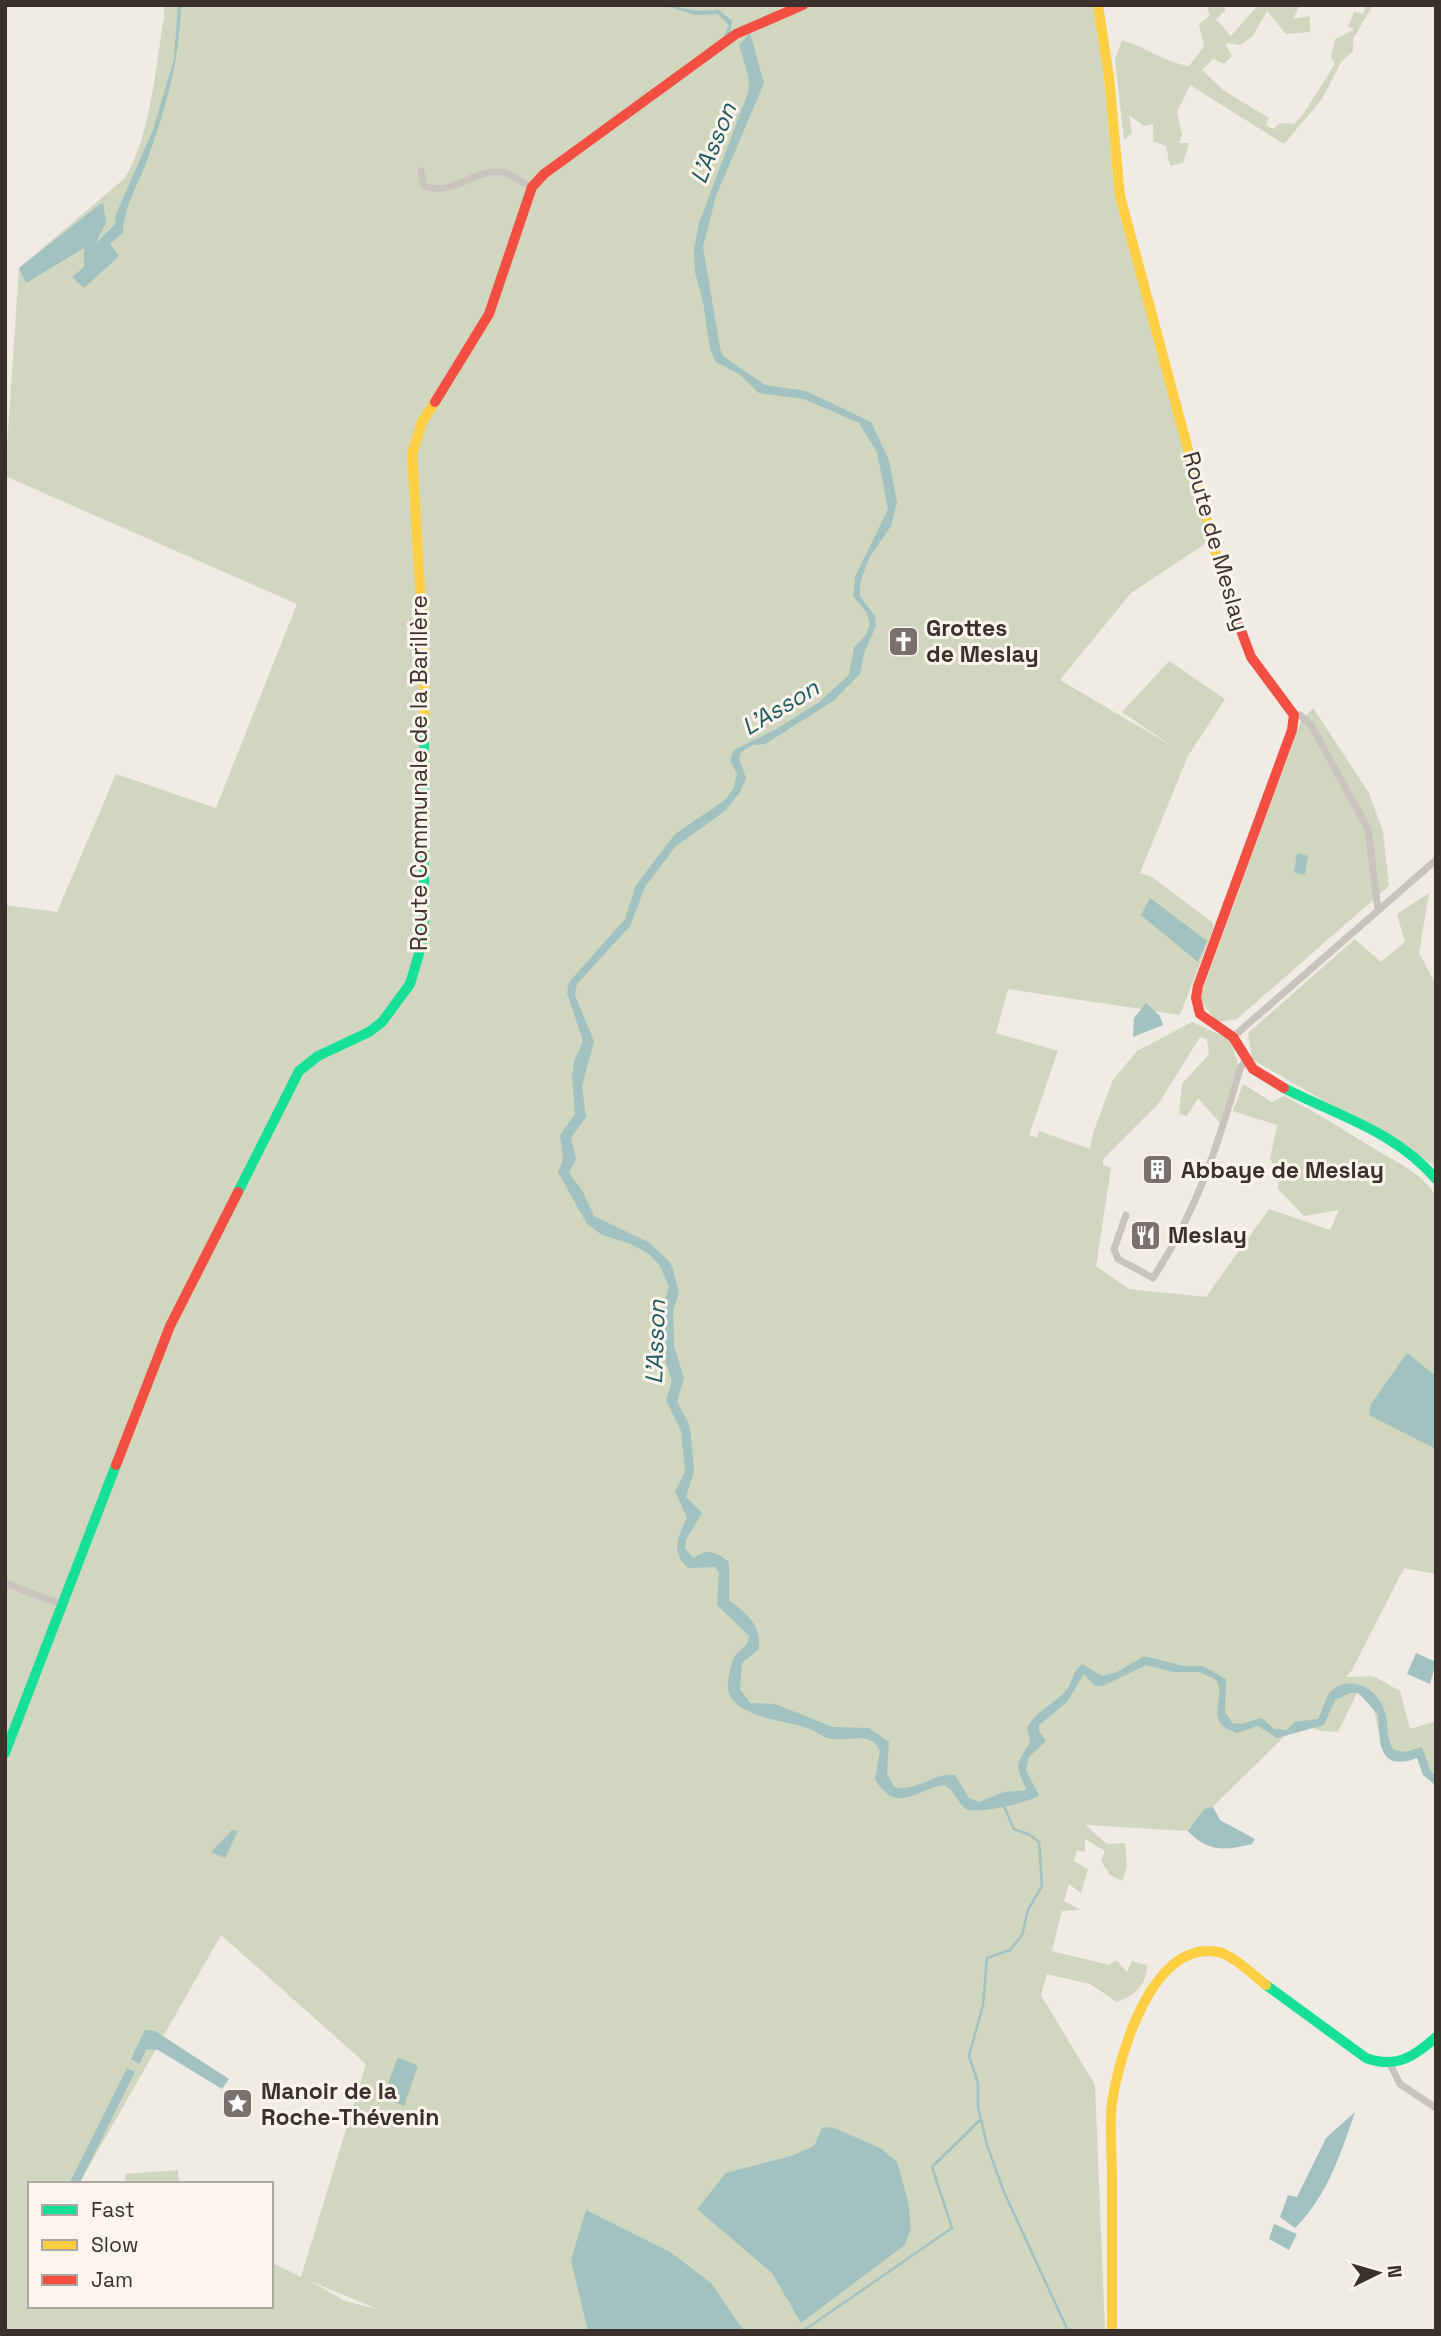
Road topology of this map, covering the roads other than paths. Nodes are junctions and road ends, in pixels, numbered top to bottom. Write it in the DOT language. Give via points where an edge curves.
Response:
graph roads {
  1 [pos="803,5"];
  2 [pos="1098,5"];
  3 [pos="421,171"];
  4 [pos="532,187"];
  5 [pos="1294,715"];
  6 [pos="1436,860"];
  7 [pos="1378,910"];
  8 [pos="1233,1037"];
  9 [pos="1245,1060"];
  10 [pos="1436,1179"];
  11 [pos="1126,1215"];
  12 [pos="5,1583"];
  13 [pos="60,1604"];
  14 [pos="5,1753"];
  15 [pos="1436,2037"];
  16 [pos="1390,2064"];
  17 [pos="1436,2108"];
  18 [pos="1112,2331"];
  1 -- 4 [label="street, Route Communale de la Barillère" via="736,34"];
  2 -- 5 [label="street, Route de Meslay" via="1107,44 1120,196 1230,605 1251,657"];
  3 -- 4 [label="street" via="424,186 430,188 462,185 475,176 504,172"];
  4 -- 13 [label="street, Route Communale de la Barillère" via="489,314 422,422 412,454 424,654 424,937 418,969 400,1003 376,1028 313,1057 299,1072 170,1326"];
  5 -- 7 [label="street" via="1311,725 1368,829"];
  5 -- 8 [label="street" via="1293,730 1195,996 1197,1011 1204,1019"];
  6 -- 7 [label="street"];
  7 -- 8 [label="street"];
  8 -- 9 [label="street"];
  9 -- 10 [label="street" via="1280,1085 1402,1145"];
  9 -- 11 [label="street" via="1198,1198 1153,1278 1118,1259 1114,1249"];
  12 -- 13 [label="street"];
  13 -- 14 [label="street, Route Communale de la Barillère"];
  15 -- 16 [label="street" via="1403,2063"];
  16 -- 17 [label="street" via="1400,2084"];
  16 -- 18 [label="street" via="1366,2058 1222,1952 1205,1947 1182,1955 1150,1989 1112,2104"];
}
